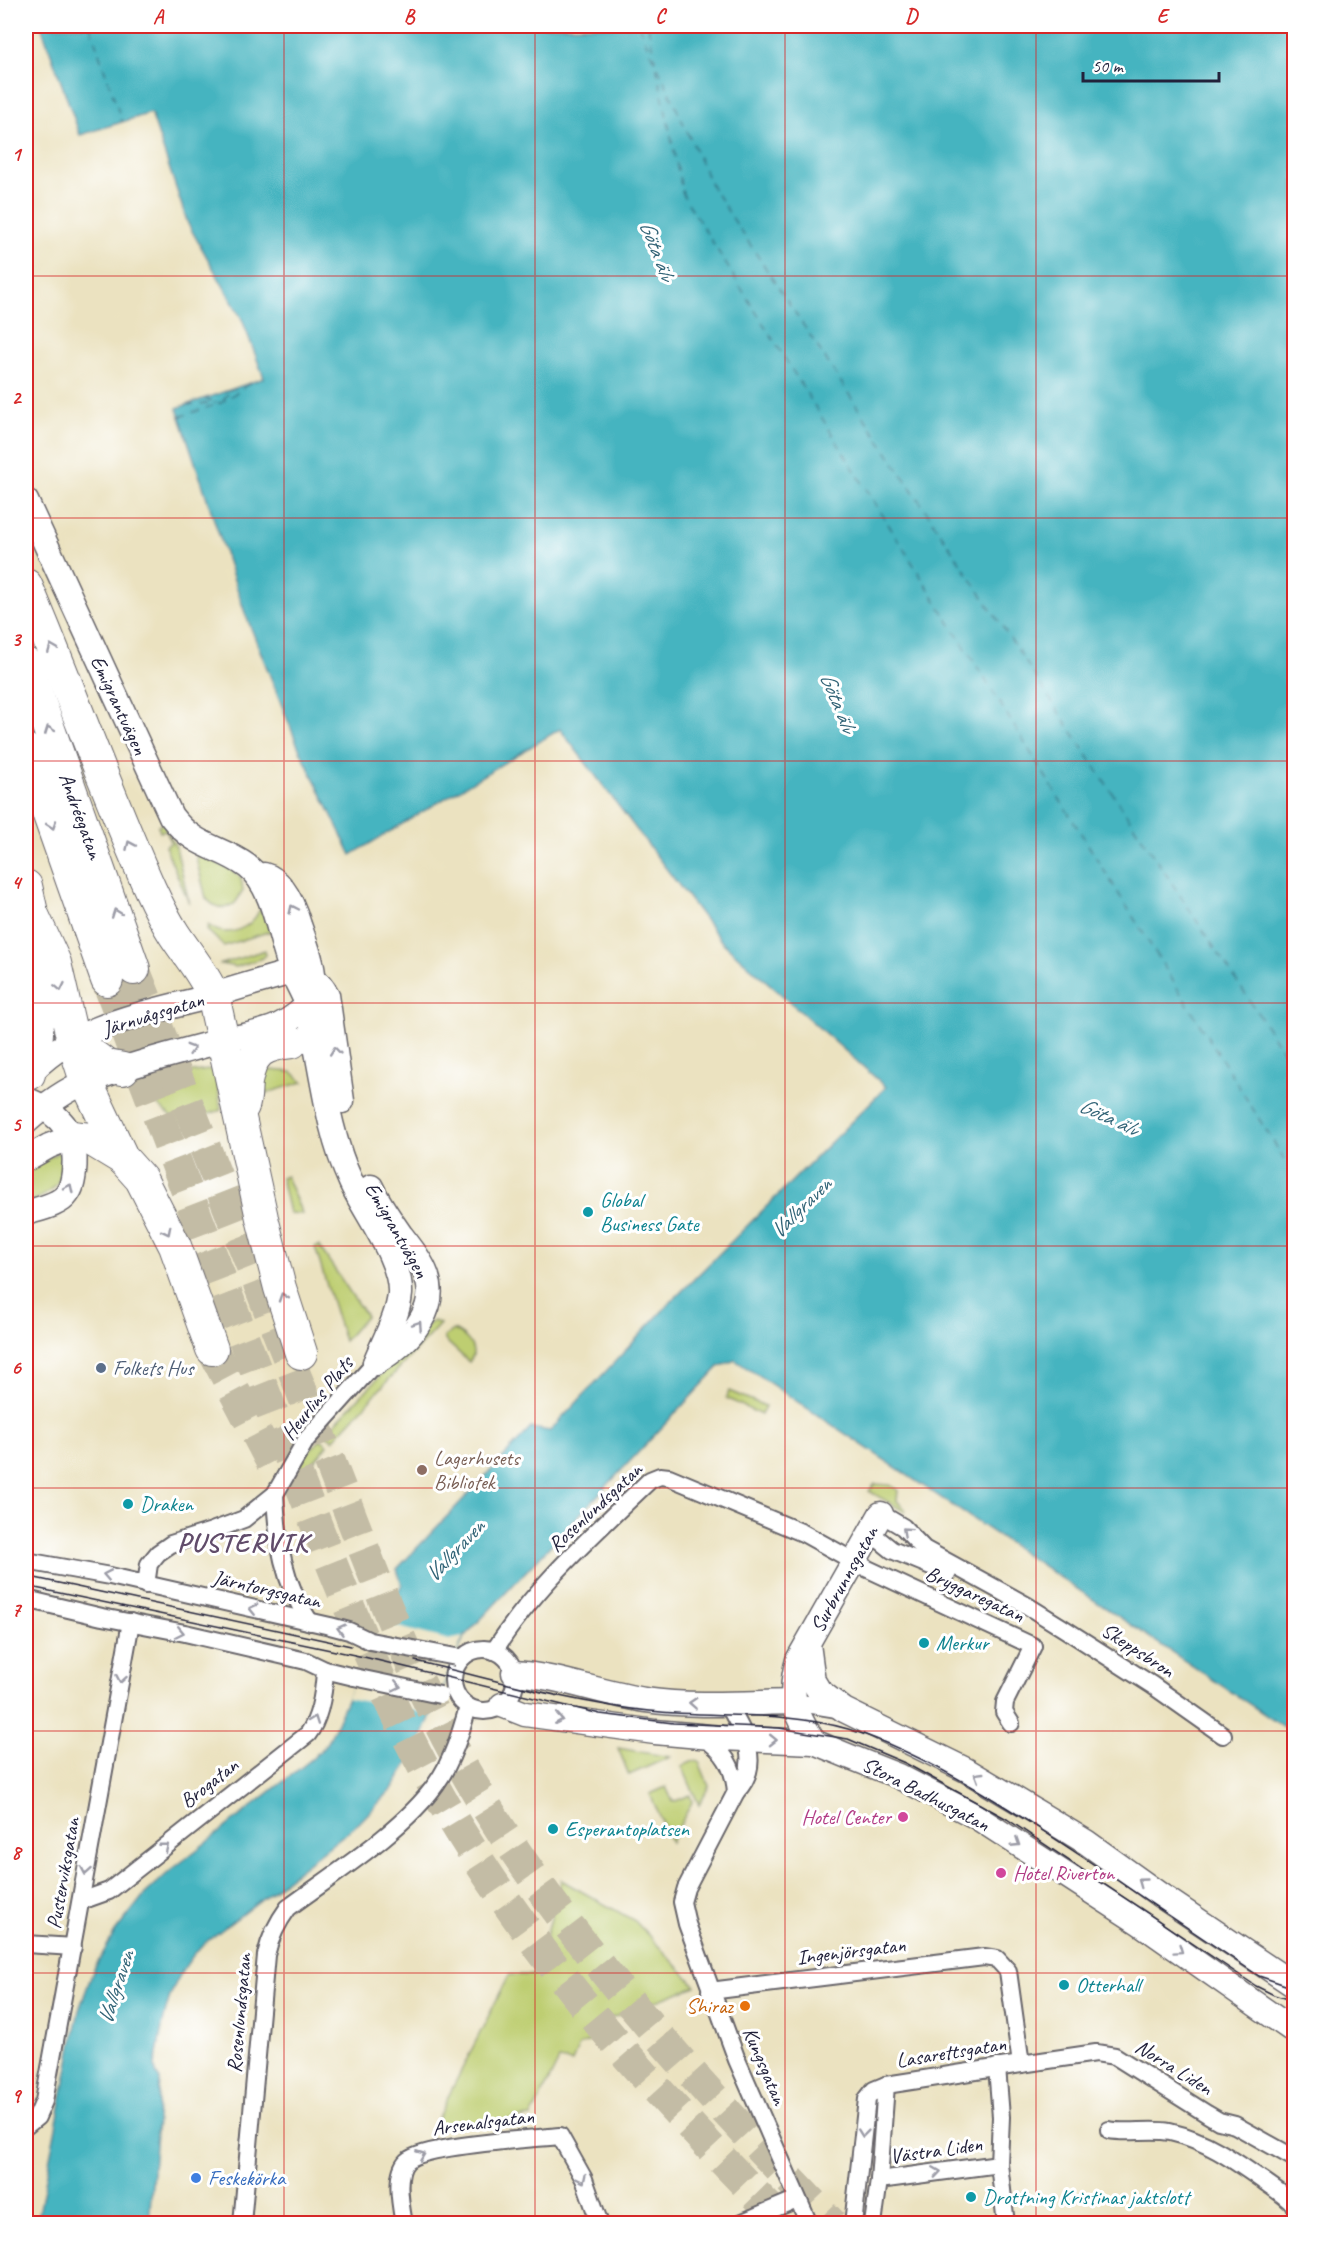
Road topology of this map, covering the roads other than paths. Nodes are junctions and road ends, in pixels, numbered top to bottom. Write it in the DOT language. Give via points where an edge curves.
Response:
graph roads {
  1 [pos="26,501"];
  2 [pos="26,585"];
  3 [pos="26,664"];
  4 [pos="26,750"];
  5 [pos="29,899"];
  6 [pos="305,970"];
  7 [pos="213,995"];
  8 [pos="307,1004"];
  9 [pos="260,1033"];
  10 [pos="223,1040"];
  11 [pos="73,1041"];
  12 [pos="292,1042"];
  13 [pos="319,1062"];
  14 [pos="123,1069"];
  15 [pos="86,1081"];
  16 [pos="30,1096"];
  17 [pos="239,1112"];
  18 [pos="72,1137"];
  19 [pos="26,1159"];
  20 [pos="123,1159"];
  21 [pos="26,1213"];
  22 [pos="212,1349"];
  23 [pos="301,1353"];
  24 [pos="375,1363"];
  25 [pos="275,1494"];
  26 [pos="876,1523"];
  27 [pos="854,1560"];
  28 [pos="26,1561"];
  29 [pos="146,1585"];
  30 [pos="26,1599"];
  31 [pos="1026,1605"];
  32 [pos="131,1622"];
  33 [pos="310,1622"];
  34 [pos="808,1644"];
  35 [pos="494,1651"];
  36 [pos="459,1657"];
  37 [pos="325,1671"];
  38 [pos="514,1673"];
  39 [pos="794,1702"];
  40 [pos="464,1703"];
  41 [pos="502,1705"];
  42 [pos="728,1705"];
  43 [pos="844,1710"];
  44 [pos="1011,1723"];
  45 [pos="1223,1735"];
  46 [pos="700,1736"];
  47 [pos="745,1740"];
  48 [pos="814,1742"];
  49 [pos="736,1792"];
  50 [pos="81,1900"];
  51 [pos="26,1944"];
  52 [pos="73,1947"];
  53 [pos="997,1959"];
  54 [pos="1294,1985"];
  55 [pos="710,1991"];
  56 [pos="1294,2031"];
  57 [pos="1021,2064"];
  58 [pos="997,2067"];
  59 [pos="886,2085"];
  60 [pos="26,2126"];
  61 [pos="1109,2130"];
  62 [pos="1294,2158"];
  63 [pos="999,2164"];
  64 [pos="879,2180"];
  65 [pos="797,2199"];
  66 [pos="1294,2205"];
  67 [pos="242,2223"];
  68 [pos="404,2223"];
  69 [pos="600,2223"];
  70 [pos="738,2223"];
  71 [pos="809,2223"];
  72 [pos="853,2223"];
  73 [pos="873,2223"];
  74 [pos="1006,2223"];
  1 -- 6 [label="street, Emigrantvägen" via="171,816 196,841 280,885 295,912"];
  7 -- 2 [label="highway, one-way" via="151,893"];
  4 -- 3 [label="highway, Andréegatan, one-way" via="120,974"];
  5 -- 11 [label="highway, one-way" via="55,963"];
  5 -- 16 [label="highway" via="37,1006"];
  6 -- 7 [label="street, Järnvågsgatan"];
  6 -- 8 [label="street" via="312,997"];
  24 -- 6 [label="street, Emigrantvägen, one-way" via="397,1350 415,1330 427,1310 429,1279 358,1162 340,1093 327,995"];
  7 -- 10 [label="highway"];
  7 -- 11 [label="street, Järnvågsgatan" via="148,1013"];
  8 -- 9 [label="street, Järnvågsgatan" via="279,1026"];
  8 -- 13 [label="street, Emigrantvägen"];
  9 -- 10 [label="street, Järnvågsgatan"];
  9 -- 12 [label="street, Järnvågsgatan"];
  14 -- 10 [label="street, Järnvågsgatan, one-way"];
  10 -- 17 [label="highway"];
  11 -- 14 [label="highway" via="107,1066"];
  11 -- 15 [label="highway"];
  11 -- 16 [label="street, Järnvågsgatan" via="55,1051"];
  12 -- 13 [label="street, Järnvågsgatan"];
  12 -- 17 [label="highway" via="259,1051 252,1062"];
  13 -- 24 [label="street, Emigrantvägen" via="338,1149 395,1266 400,1293"];
  14 -- 15 [label="street, Järnvågsgatan"];
  15 -- 16 [label="street, Järnvågsgatan" via="68,1089"];
  15 -- 20 [label="highway"];
  16 -- 18 [label="street" via="61,1120"];
  23 -- 17 [label="highway, one-way" via="274,1264"];
  18 -- 19 [label="street"];
  18 -- 20 [label="highway" via="90,1139"];
  21 -- 18 [label="street, one-way" via="67,1195 73,1183 76,1157"];
  20 -- 22 [label="highway, one-way" via="141,1179 175,1246"];
  24 -- 25 [label="street, Heurlins Plats" via="306,1440"];
  25 -- 29 [label="street" via="244,1519 171,1544 158,1553 149,1564"];
  25 -- 33 [label="street" via="285,1572 298,1605"];
  26 -- 27 [label="street, Surbrunnsgatan"];
  31 -- 26 [label="street, Skeppsbron, one-way" via="924,1549 903,1527"];
  26 -- 31 [label="street, Skeppsbron" via="892,1550"];
  27 -- 34 [label="street, Surbrunnsgatan"];
  27 -- 35 [label="street, Rosenlundsgatan" via="740,1505 660,1476 650,1480 578,1549 510,1626"];
  27 -- 44 [label="street, Bryggaregatan" via="1033,1646 1005,1702 1004,1712"];
  29 -- 28 [label="street, Järntorgsgatan, one-way"];
  33 -- 29 [label="street, Järntorgsgatan, one-way"];
  30 -- 32 [label="street"];
  31 -- 45 [label="street, Skeppsbron"];
  32 -- 37 [label="street, one-way" via="306,1662"];
  32 -- 50 [label="street, Pusterviksgatan, one-way"];
  36 -- 33 [label="street, Järntorgsgatan, one-way, bridge" via="370,1641 349,1631"];
  34 -- 39 [label="street, Surbrunnsgatan" via="794,1675"];
  34 -- 43 [label="street, Surbrunnsgatan" via="813,1682"];
  35 -- 36 [label="street" via="477,1650"];
  35 -- 38 [label="street" via="509,1662"];
  36 -- 40 [label="street, Rosenlundsgatan" via="453,1680"];
  37 -- 40 [label="street, one-way, bridge"];
  50 -- 37 [label="street, Brogatan, one-way" via="109,1891 308,1734 313,1727"];
  38 -- 41 [label="street" via="514,1689"];
  42 -- 38 [label="street, Stora Badhusgatan, one-way" via="648,1700 603,1693 536,1674"];
  39 -- 42 [label="street, Stora Badhusgatan"];
  39 -- 43 [label="street, Stora Badhusgatan"];
  39 -- 48 [label="street, Surbrunnsgatan" via="799,1719"];
  40 -- 41 [label="street" via="482,1712"];
  40 -- 67 [label="street, Rosenlundsgatan" via="461,1731 438,1782 426,1797 377,1841 288,1908 270,1938"];
  41 -- 46 [label="street, Stora Badhusgatan, one-way" via="525,1714"];
  42 -- 47 [label="street"];
  54 -- 43 [label="street, Stora Badhusgatan, one-way" via="1086,1842 966,1770"];
  46 -- 47 [label="street, Stora Badhusgatan"];
  46 -- 49 [label="street" via="714,1744 731,1765"];
  47 -- 48 [label="street, Stora Badhusgatan, one-way"];
  47 -- 49 [label="street" via="749,1772"];
  48 -- 56 [label="street, Stora Badhusgatan, one-way" via="898,1776 975,1816 1140,1923"];
  49 -- 55 [label="street, Kungsgatan" via="682,1902"];
  50 -- 52 [label="street, Pusterviksgatan"];
  51 -- 52 [label="street"];
  52 -- 60 [label="street, Pusterviksgatan" via="44,2101 37,2117"];
  53 -- 55 [label="street, Ingenjörsgatan" via="984,1957"];
  53 -- 57 [label="street, Lasarettsgatan" via="1008,1971"];
  55 -- 65 [label="street, Kungsgatan"];
  57 -- 58 [label="street, Lasarettsgatan"];
  57 -- 62 [label="street, Norra Liden" via="1096,2053 1114,2056 1219,2121 1235,2125"];
  58 -- 59 [label="street, Lasarettsgatan"];
  58 -- 63 [label="street"];
  59 -- 64 [label="street, Lasarettsgatan"];
  59 -- 72 [label="street, Lasarettsgatan, one-way" via="867,2098"];
  61 -- 66 [label="street" via="1168,2132 1195,2139 1230,2158"];
  64 -- 63 [label="street, Västra Liden, one-way"];
  63 -- 74 [label="street"];
  64 -- 73 [label="street, Lasarettsgatan"];
  65 -- 70 [label="street"];
  65 -- 71 [label="street, Kungsgatan"];
  68 -- 69 [label="street, Arsenalsgatan, one-way" via="399,2183 406,2162 416,2156 450,2148 560,2136 584,2180"];
}
